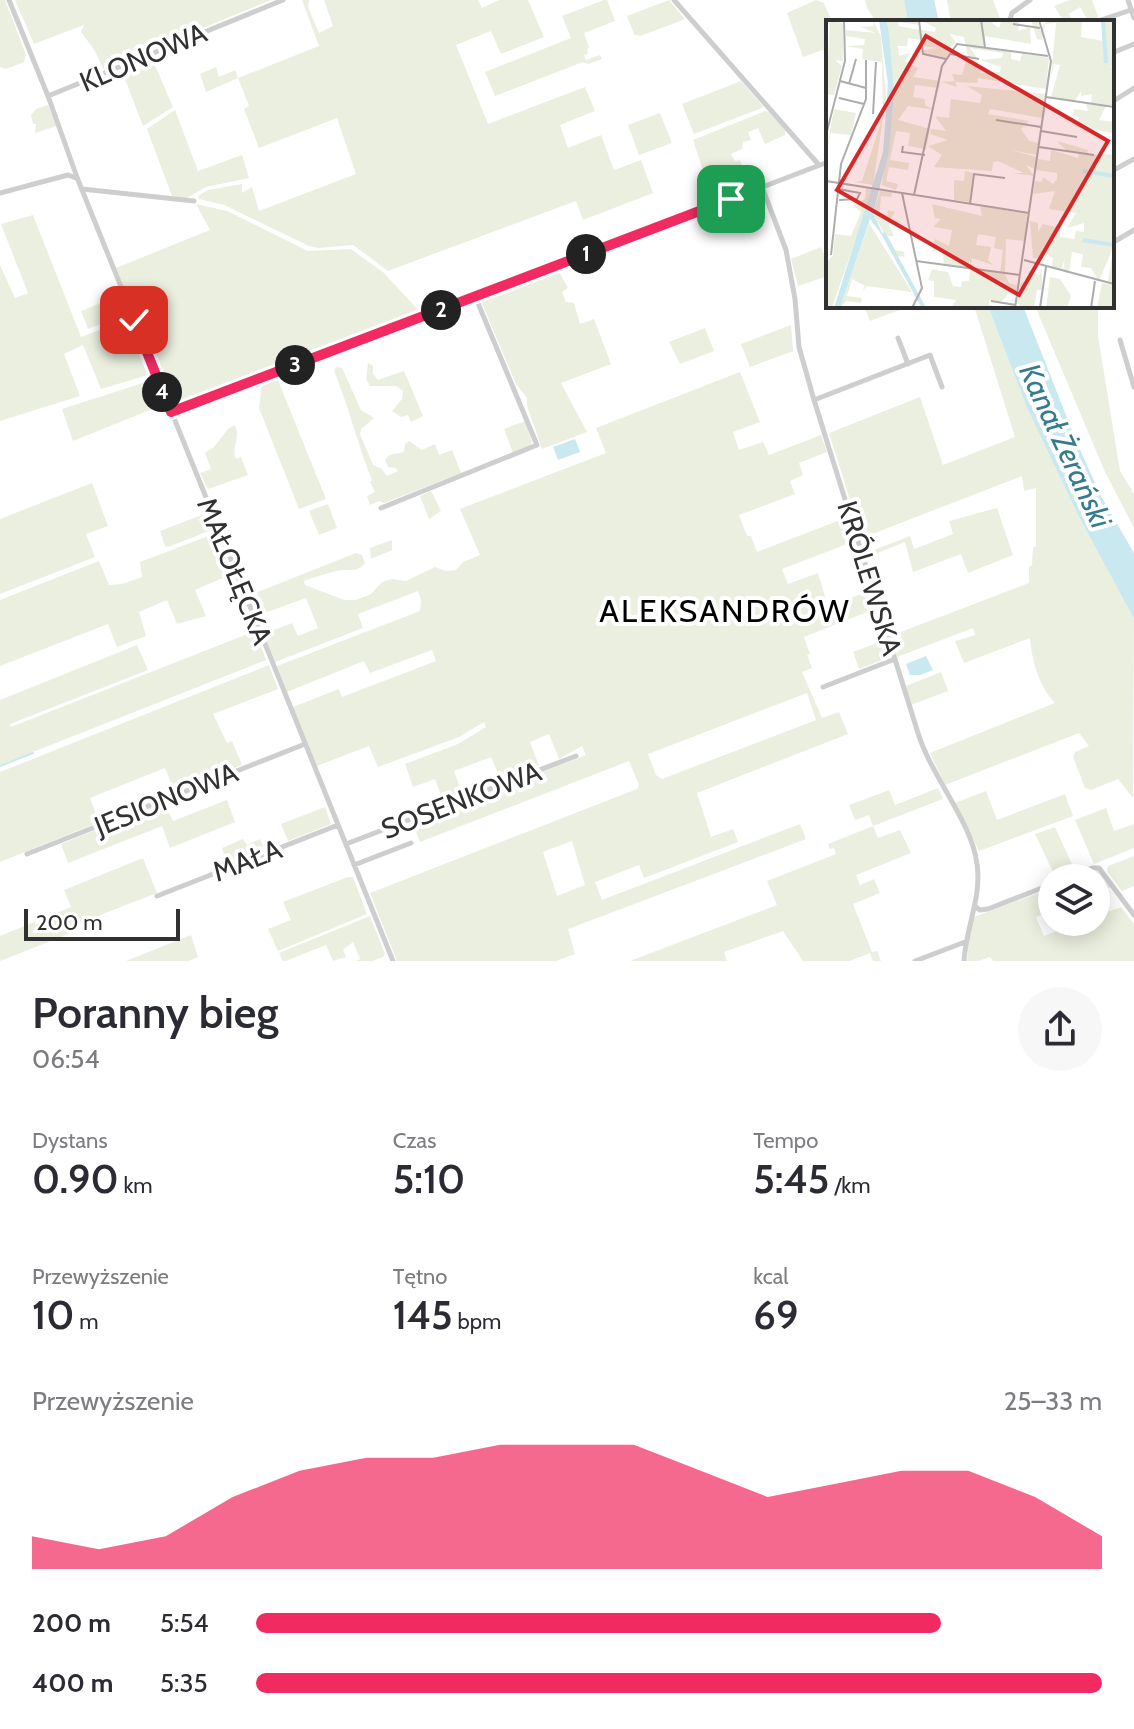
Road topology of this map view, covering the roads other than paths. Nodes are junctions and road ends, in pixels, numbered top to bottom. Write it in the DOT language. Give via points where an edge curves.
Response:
graph roads {
  1 [pos="9,0"];
  2 [pos="283,0"];
  3 [pos="674,0"];
  4 [pos="1030,0"];
  5 [pos="1128,0"];
  6 [pos="1131,10"];
  7 [pos="1134,18"];
  8 [pos="1010,20"];
  9 [pos="1099,20"];
  10 [pos="1134,44"];
  11 [pos="1114,52"];
  12 [pos="1134,88"];
  13 [pos="48,96"];
  14 [pos="1114,101"];
  15 [pos="1134,159"];
  16 [pos="826,163"];
  17 [pos="819,165"];
  18 [pos="1114,170"];
  19 [pos="78,180"];
  20 [pos="762,187"];
  21 [pos="82,189"];
  22 [pos="0,193"];
  23 [pos="194,201"];
  24 [pos="1134,230"];
  25 [pos="1114,242"];
  26 [pos="475,296"];
  27 [pos="898,338"];
  28 [pos="1120,340"];
  29 [pos="908,364"];
  30 [pos="942,387"];
  31 [pos="1134,387"];
  32 [pos="814,400"];
  33 [pos="171,412"];
  34 [pos="381,508"];
  35 [pos="895,659"];
  36 [pos="823,687"];
  37 [pos="305,744"];
  38 [pos="576,756"];
  39 [pos="338,825"];
  40 [pos="411,843"];
  41 [pos="346,844"];
  42 [pos="27,854"];
  43 [pos="354,865"];
  44 [pos="1110,883"];
  45 [pos="1038,889"];
  46 [pos="157,896"];
  47 [pos="976,907"];
  48 [pos="1134,915"];
  49 [pos="965,942"];
  50 [pos="393,961"];
  51 [pos="915,961"];
  52 [pos="964,961"];
  1 -- 13 [label="street, MAŁOŁĘCKA"];
  2 -- 13 [label="street, KLONOWA"];
  3 -- 17 [label="street"];
  4 -- 8 [label="street"];
  5 -- 6 [label="street"];
  6 -- 7 [label="street"];
  6 -- 9 [label="street"];
  10 -- 11 [label="street"];
  12 -- 14 [label="street"];
  13 -- 19 [label="street, MAŁOŁĘCKA"];
  15 -- 18 [label="street"];
  16 -- 17 [label="street"];
  17 -- 20 [label="street"];
  19 -- 21 [label="street, MAŁOŁĘCKA"];
  19 -- 22 [label="street" via="68,175"];
  20 -- 26 [label="street"];
  20 -- 32 [label="street, KRÓLEWSKA" via="788,257 799,347"];
  21 -- 23 [label="street"];
  21 -- 33 [label="street, MAŁOŁĘCKA"];
  24 -- 25 [label="street"];
  26 -- 33 [label="street"];
  26 -- 34 [label="street" via="537,445"];
  27 -- 29 [label="street"];
  28 -- 31 [label="street"];
  29 -- 30 [label="street" via="930,355"];
  29 -- 32 [label="street"];
  32 -- 35 [label="street, KRÓLEWSKA"];
  33 -- 37 [label="street, MAŁOŁĘCKA"];
  35 -- 36 [label="street"];
  35 -- 47 [label="street, KRÓLEWSKA" via="922,746 974,850"];
  37 -- 39 [label="street, MAŁOŁĘCKA"];
  37 -- 42 [label="street, JESIONOWA"];
  38 -- 41 [label="street, SOSENKOWA"];
  39 -- 41 [label="street, MAŁOŁĘCKA"];
  39 -- 46 [label="street, MAŁA"];
  40 -- 43 [label="street"];
  41 -- 43 [label="street, MAŁOŁĘCKA"];
  43 -- 50 [label="street, MAŁOŁĘCKA"];
  44 -- 48 [label="street"];
  45 -- 47 [label="street" via="988,909"];
  47 -- 49 [label="street, KRÓLEWSKA"];
  49 -- 51 [label="street"];
  49 -- 52 [label="street, KRÓLEWSKA"];
}
